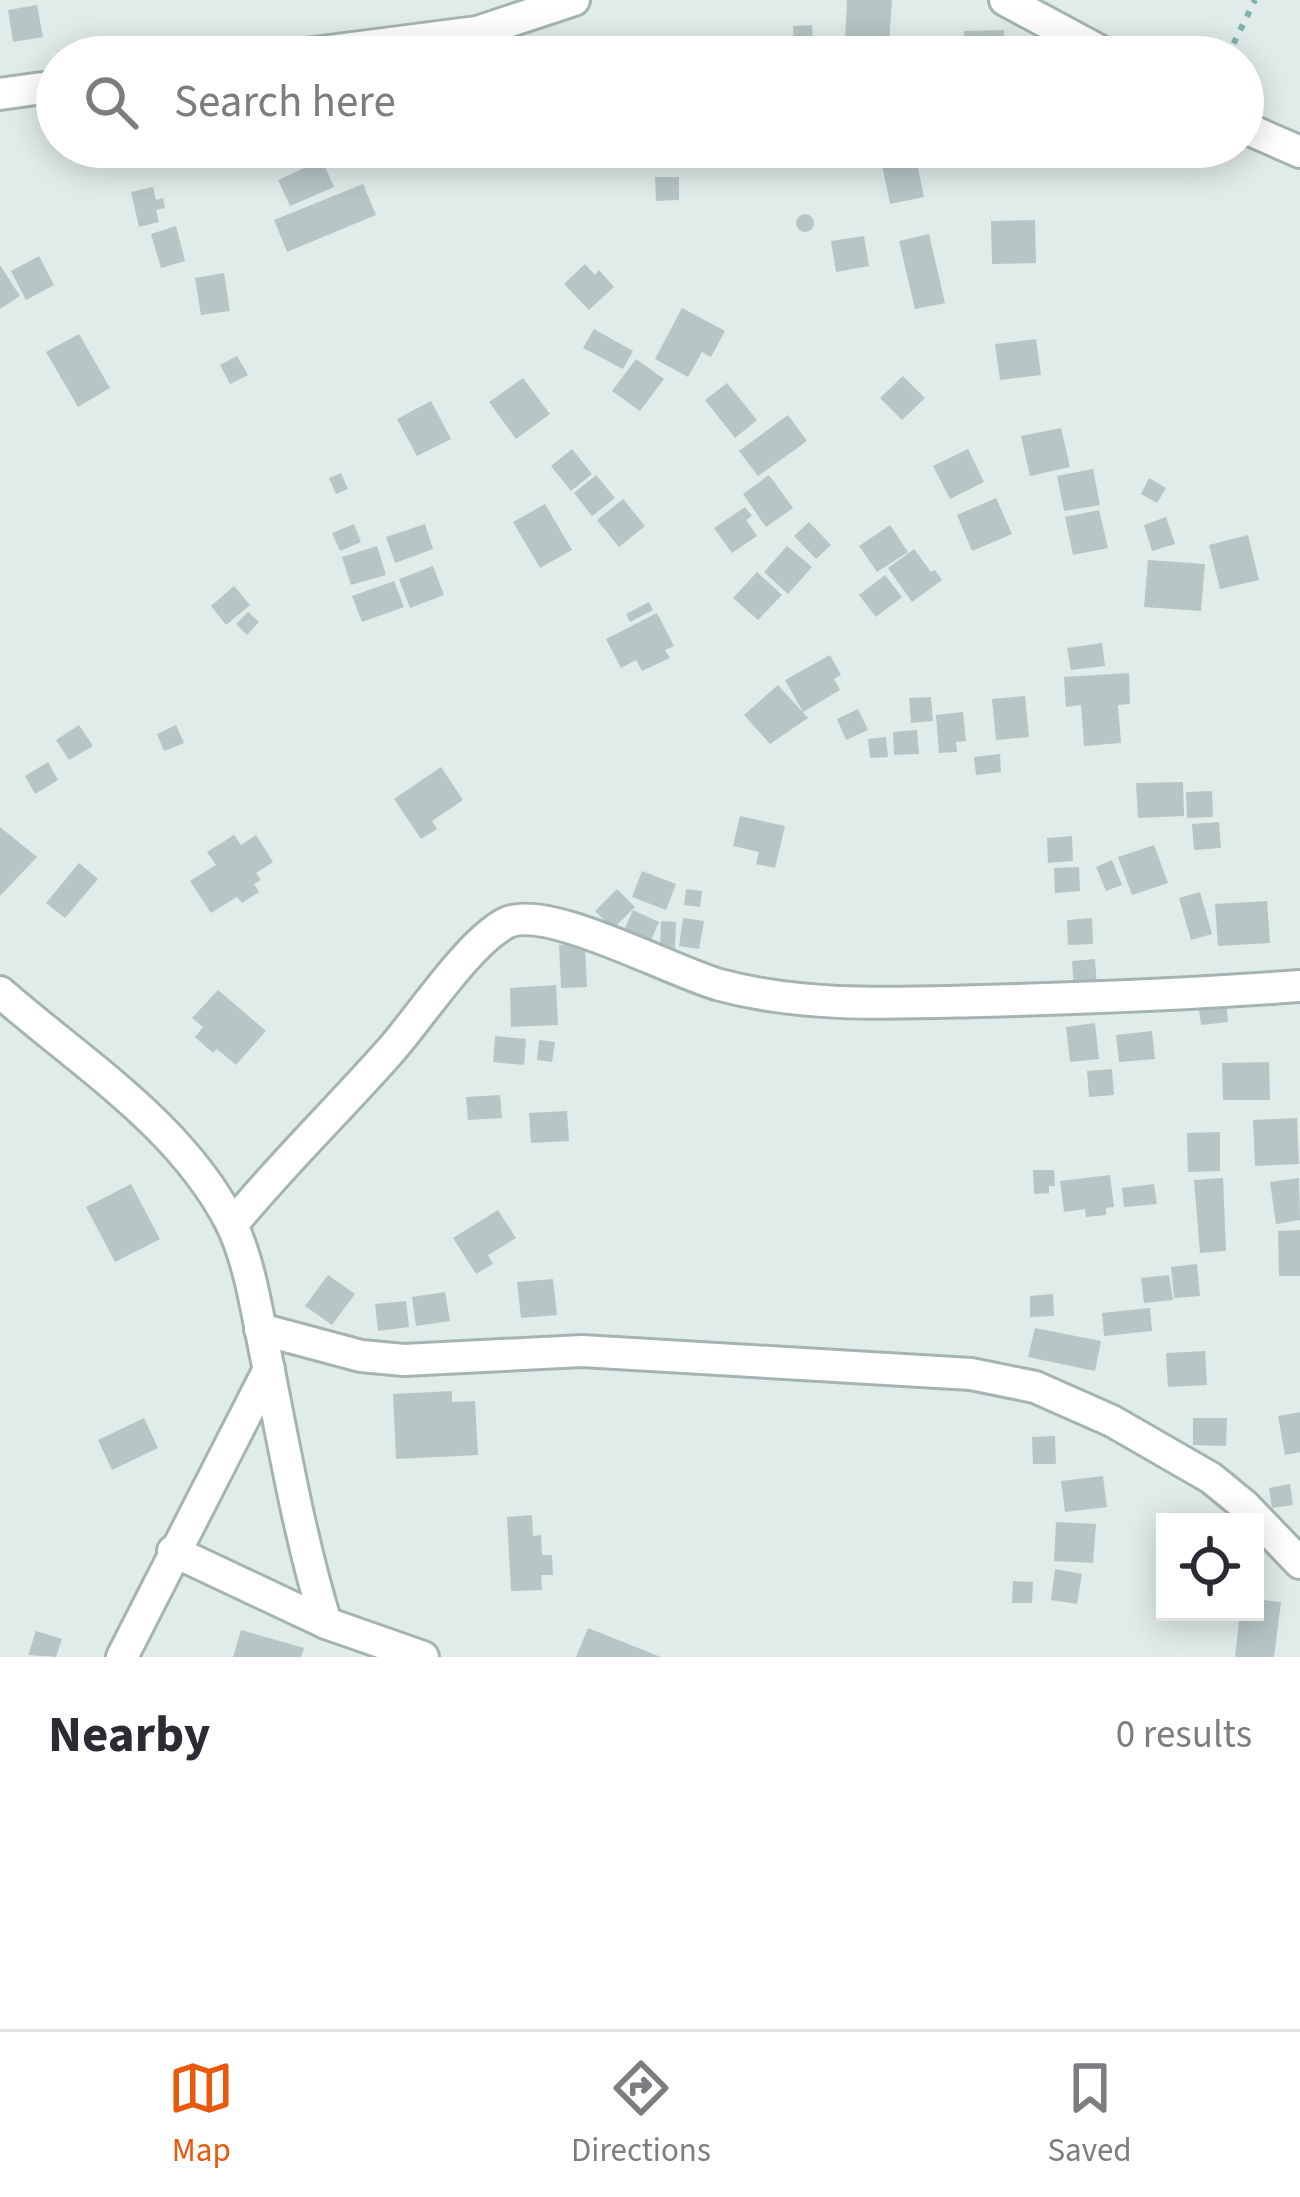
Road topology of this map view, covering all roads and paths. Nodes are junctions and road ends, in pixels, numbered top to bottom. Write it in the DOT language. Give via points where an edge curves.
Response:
graph roads {
  1 [pos="574,0"];
  2 [pos="1005,0"];
  3 [pos="1255,0"];
  4 [pos="447,36"];
  5 [pos="1072,36"];
  6 [pos="1237,36"];
  7 [pos="36,89"];
  8 [pos="0,94"];
  9 [pos="1264,136"];
  10 [pos="1300,152"];
  11 [pos="1300,986"];
  12 [pos="0,992"];
  13 [pos="232,1225"];
  14 [pos="260,1329"];
  15 [pos="268,1369"];
  16 [pos="173,1551"];
  17 [pos="1300,1563"];
  18 [pos="326,1623"];
  19 [pos="122,1657"];
  20 [pos="423,1657"];
  1 -- 4 [label="street"];
  2 -- 5 [label="street"];
  3 -- 6 [label="path"];
  7 -- 8 [label="street"];
  9 -- 10 [label="street"];
  11 -- 13 [label="street" via="1151,997 820,1001 722,986 548,920 510,921"];
  12 -- 13 [label="street" via="162,1130"];
  13 -- 14 [label="street"];
  14 -- 15 [label="street"];
  14 -- 17 [label="street" via="404,1360 582,1351 971,1374 1035,1387 1211,1478"];
  15 -- 16 [label="street"];
  15 -- 18 [label="street"];
  16 -- 18 [label="street"];
  16 -- 19 [label="street"];
  18 -- 20 [label="street"];
}
